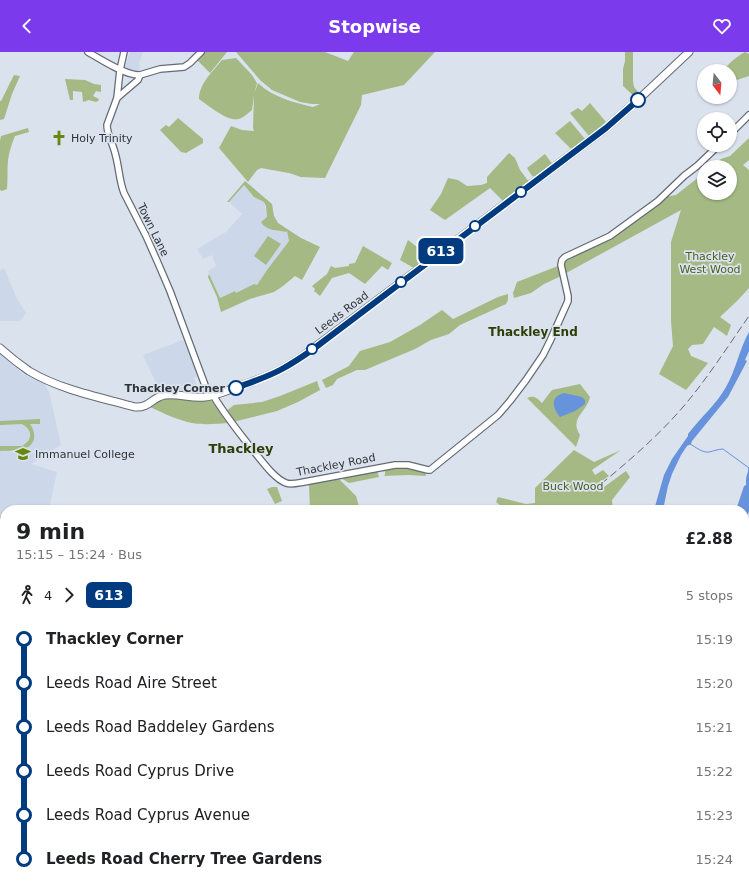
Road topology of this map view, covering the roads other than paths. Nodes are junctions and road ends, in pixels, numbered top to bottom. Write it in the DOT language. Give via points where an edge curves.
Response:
graph roads {
  1 [pos="88,52"];
  2 [pos="124,52"];
  3 [pos="201,52"];
  4 [pos="689,52"];
  5 [pos="120,70"];
  6 [pos="140,75"];
  7 [pos="117,98"];
  8 [pos="749,115"];
  9 [pos="737,127"];
  10 [pos="711,152"];
  11 [pos="0,348"];
  12 [pos="211,396"];
  1 -- 5 [label="street"];
  2 -- 5 [label="street, Town Lane"];
  3 -- 6 [label="street" via="184,67 160,69"];
  4 -- 12 [label="main road, Leeds Road" via="606,128 312,350 275,372"];
  5 -- 6 [label="street"];
  5 -- 7 [label="street, Town Lane"];
  6 -- 7 [label="street" via="138,80"];
  7 -- 12 [label="street, Town Lane" via="107,129 116,154 122,187 158,262"];
  8 -- 9 [label="street"];
  10 -- 12 [label="street, Thackley Road" via="658,201 610,236 562,260 568,301 543,355 510,402 431,469 395,465 294,484 286,483 261,460"];
  11 -- 12 [label="main road, Leeds Road" via="28,370 50,382 135,407 146,406 159,397 168,395"];
}
